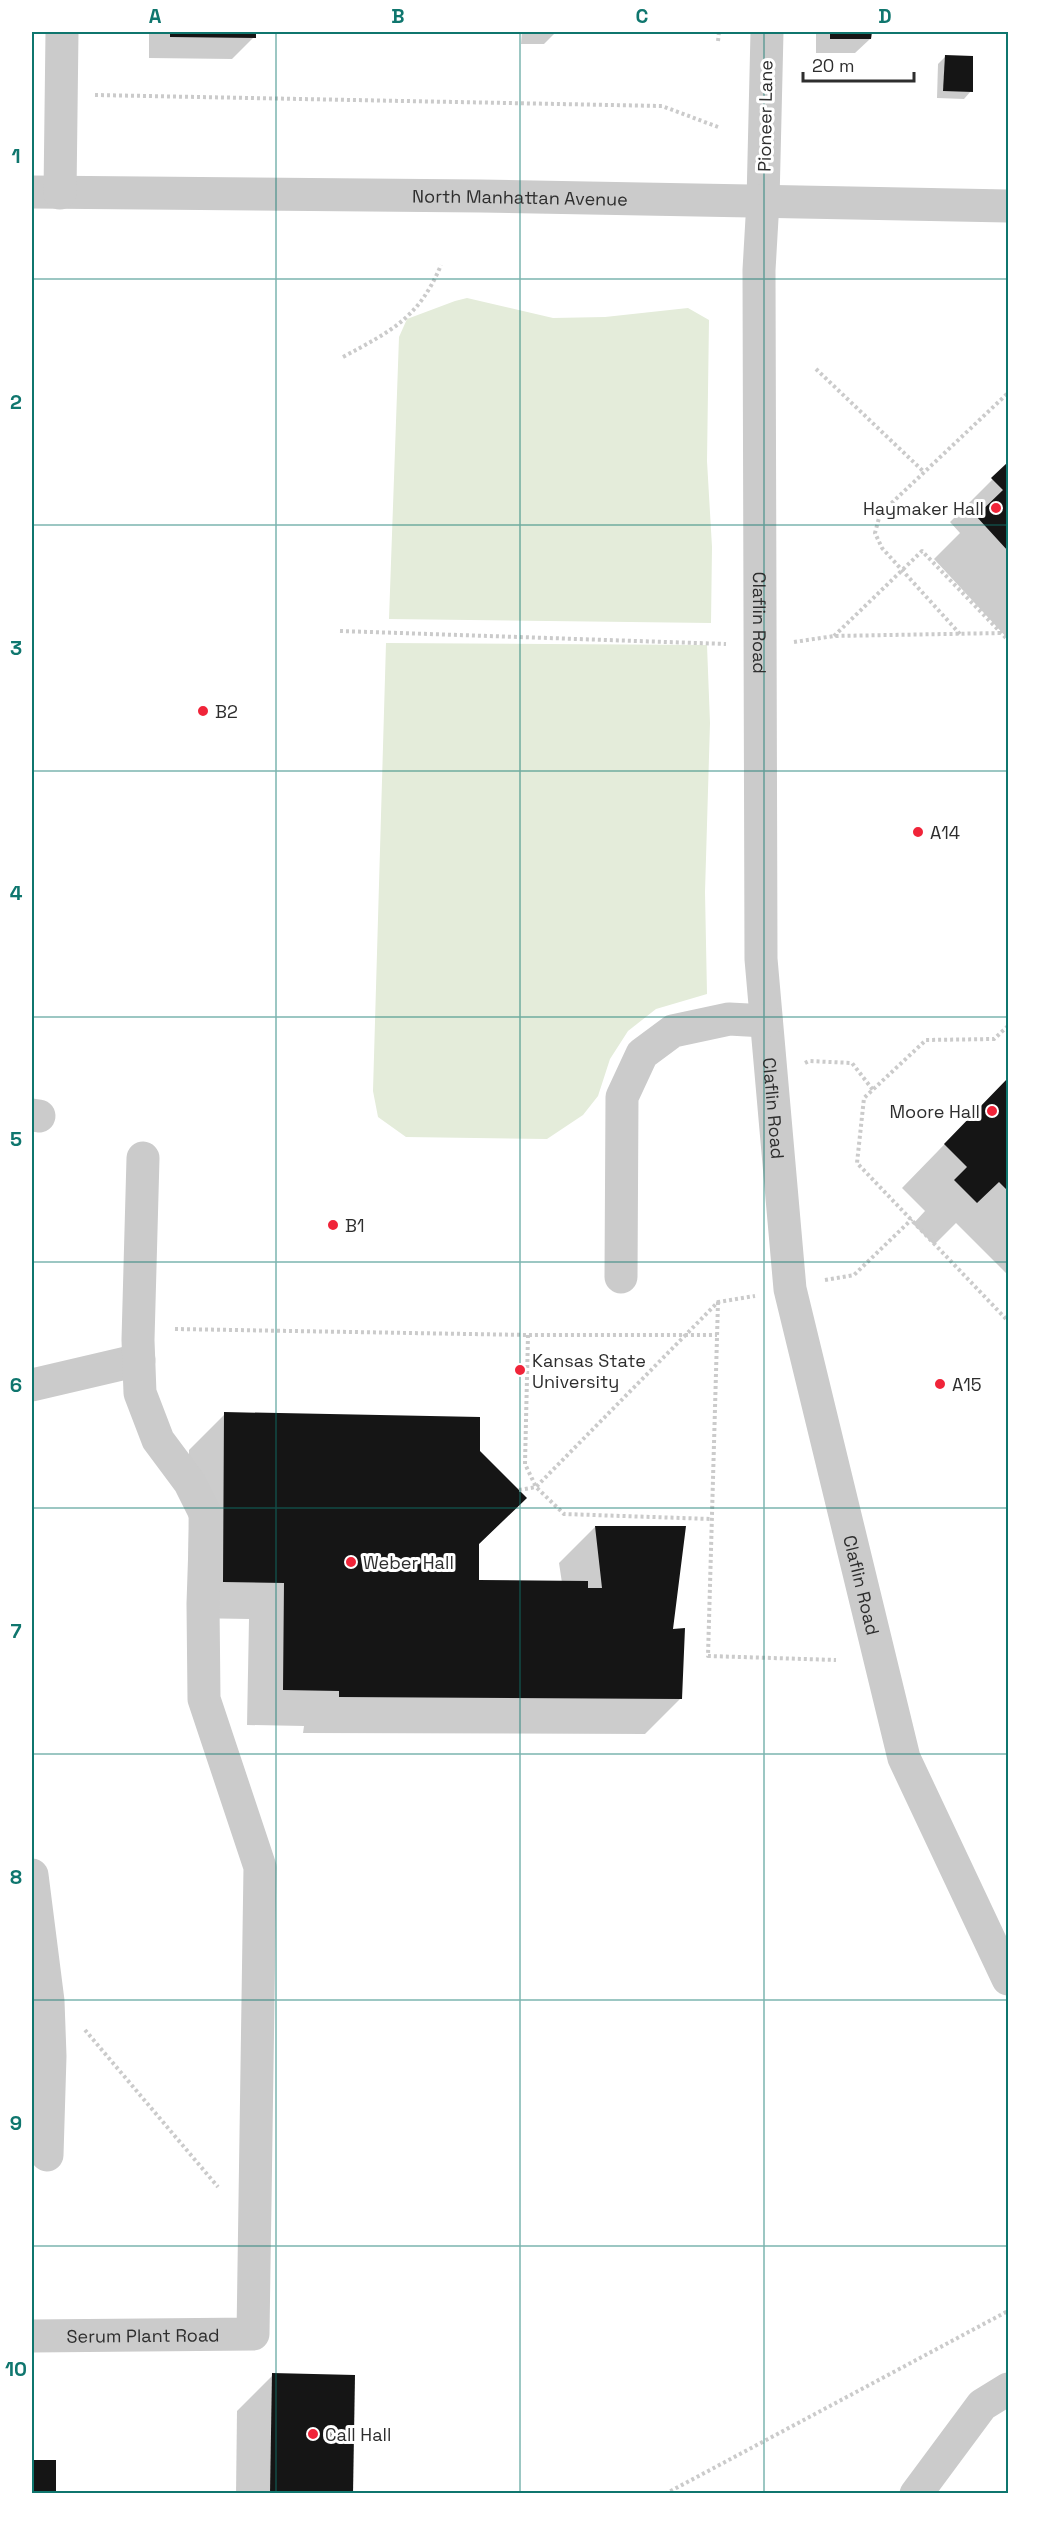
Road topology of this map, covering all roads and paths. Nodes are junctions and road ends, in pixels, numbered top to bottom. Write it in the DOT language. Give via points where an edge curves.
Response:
graph roads {
  1 [pos="62,32"];
  2 [pos="719,32"];
  3 [pos="767,32"];
  4 [pos="718,41"];
  5 [pos="60,94"];
  6 [pos="718,127"];
  7 [pos="46,192"];
  8 [pos="763,201"];
  9 [pos="1008,206"];
  10 [pos="441,265"];
  11 [pos="343,357"];
  12 [pos="816,369"];
  13 [pos="1008,393"];
  14 [pos="924,472"];
  15 [pos="903,571"];
  16 [pos="340,631"];
  17 [pos="1003,633"];
  18 [pos="960,634"];
  19 [pos="834,636"];
  20 [pos="1008,640"];
  21 [pos="790,643"];
  22 [pos="727,644"];
  23 [pos="766,1021"];
  24 [pos="1008,1026"];
  25 [pos="802,1065"];
  26 [pos="873,1090"];
  27 [pos="143,1158"];
  28 [pos="912,1219"];
  29 [pos="621,1277"];
  30 [pos="816,1282"];
  31 [pos="759,1295"];
  32 [pos="718,1302"];
  33 [pos="1008,1321"];
  34 [pos="165,1329"];
  35 [pos="528,1335"];
  36 [pos="686,1335"];
  37 [pos="717,1335"];
  38 [pos="139,1360"];
  39 [pos="32,1386"];
  40 [pos="536,1486"];
  41 [pos="519,1490"];
  42 [pos="711,1519"];
  43 [pos="836,1660"];
  44 [pos="32,1875"];
  45 [pos="1008,1979"];
  46 [pos="79,2024"];
  47 [pos="47,2154"];
  48 [pos="223,2192"];
  49 [pos="1008,2311"];
  50 [pos="32,2336"];
  51 [pos="1008,2389"];
  52 [pos="665,2493"];
  53 [pos="916,2493"];
  1 -- 5 [label="street"];
  2 -- 4 [label="path"];
  3 -- 8 [label="street, Pioneer Lane"];
  5 -- 6 [label="path" via="662,106"];
  5 -- 7 [label="street"];
  7 -- 8 [label="street, North Manhattan Avenue"];
  8 -- 9 [label="street, North Manhattan Avenue"];
  8 -- 23 [label="street, Claflin Road" via="759,270 761,959"];
  10 -- 11 [label="path" via="433,285 407,317 394,329"];
  12 -- 14 [label="path"];
  13 -- 14 [label="path"];
  14 -- 15 [label="path" via="880,514 875,533 882,548"];
  15 -- 17 [label="path" via="922,551"];
  15 -- 18 [label="path"];
  15 -- 19 [label="path"];
  16 -- 22 [label="path"];
  17 -- 18 [label="path"];
  17 -- 20 [label="path"];
  18 -- 19 [label="path"];
  19 -- 21 [label="path"];
  23 -- 29 [label="street" via="729,1019 673,1031 642,1054 622,1097"];
  23 -- 45 [label="street, Claflin Road" via="790,1289 904,1758"];
  24 -- 26 [label="path" via="994,1039 926,1040"];
  25 -- 26 [label="path" via="809,1061 852,1063"];
  26 -- 28 [label="path" via="864,1098 857,1163"];
  27 -- 38 [label="street"];
  28 -- 30 [label="path" via="854,1275"];
  28 -- 33 [label="path"];
  31 -- 32 [label="path"];
  32 -- 36 [label="path"];
  32 -- 37 [label="path"];
  34 -- 35 [label="path"];
  35 -- 36 [label="path"];
  35 -- 40 [label="path" via="525,1464"];
  36 -- 37 [label="path"];
  36 -- 40 [label="path"];
  37 -- 42 [label="path"];
  38 -- 39 [label="street"];
  38 -- 50 [label="street, Serum Plant Road" via="140,1394 158,1440 190,1483 206,1515 204,1699 260,1867 253,2334"];
  40 -- 41 [label="path"];
  40 -- 42 [label="path" via="564,1514"];
  42 -- 43 [label="path" via="708,1656"];
  44 -- 47 [label="street" via="48,2001"];
  46 -- 48 [label="path"];
  49 -- 52 [label="path"];
  51 -- 53 [label="street" via="982,2405"];
}
